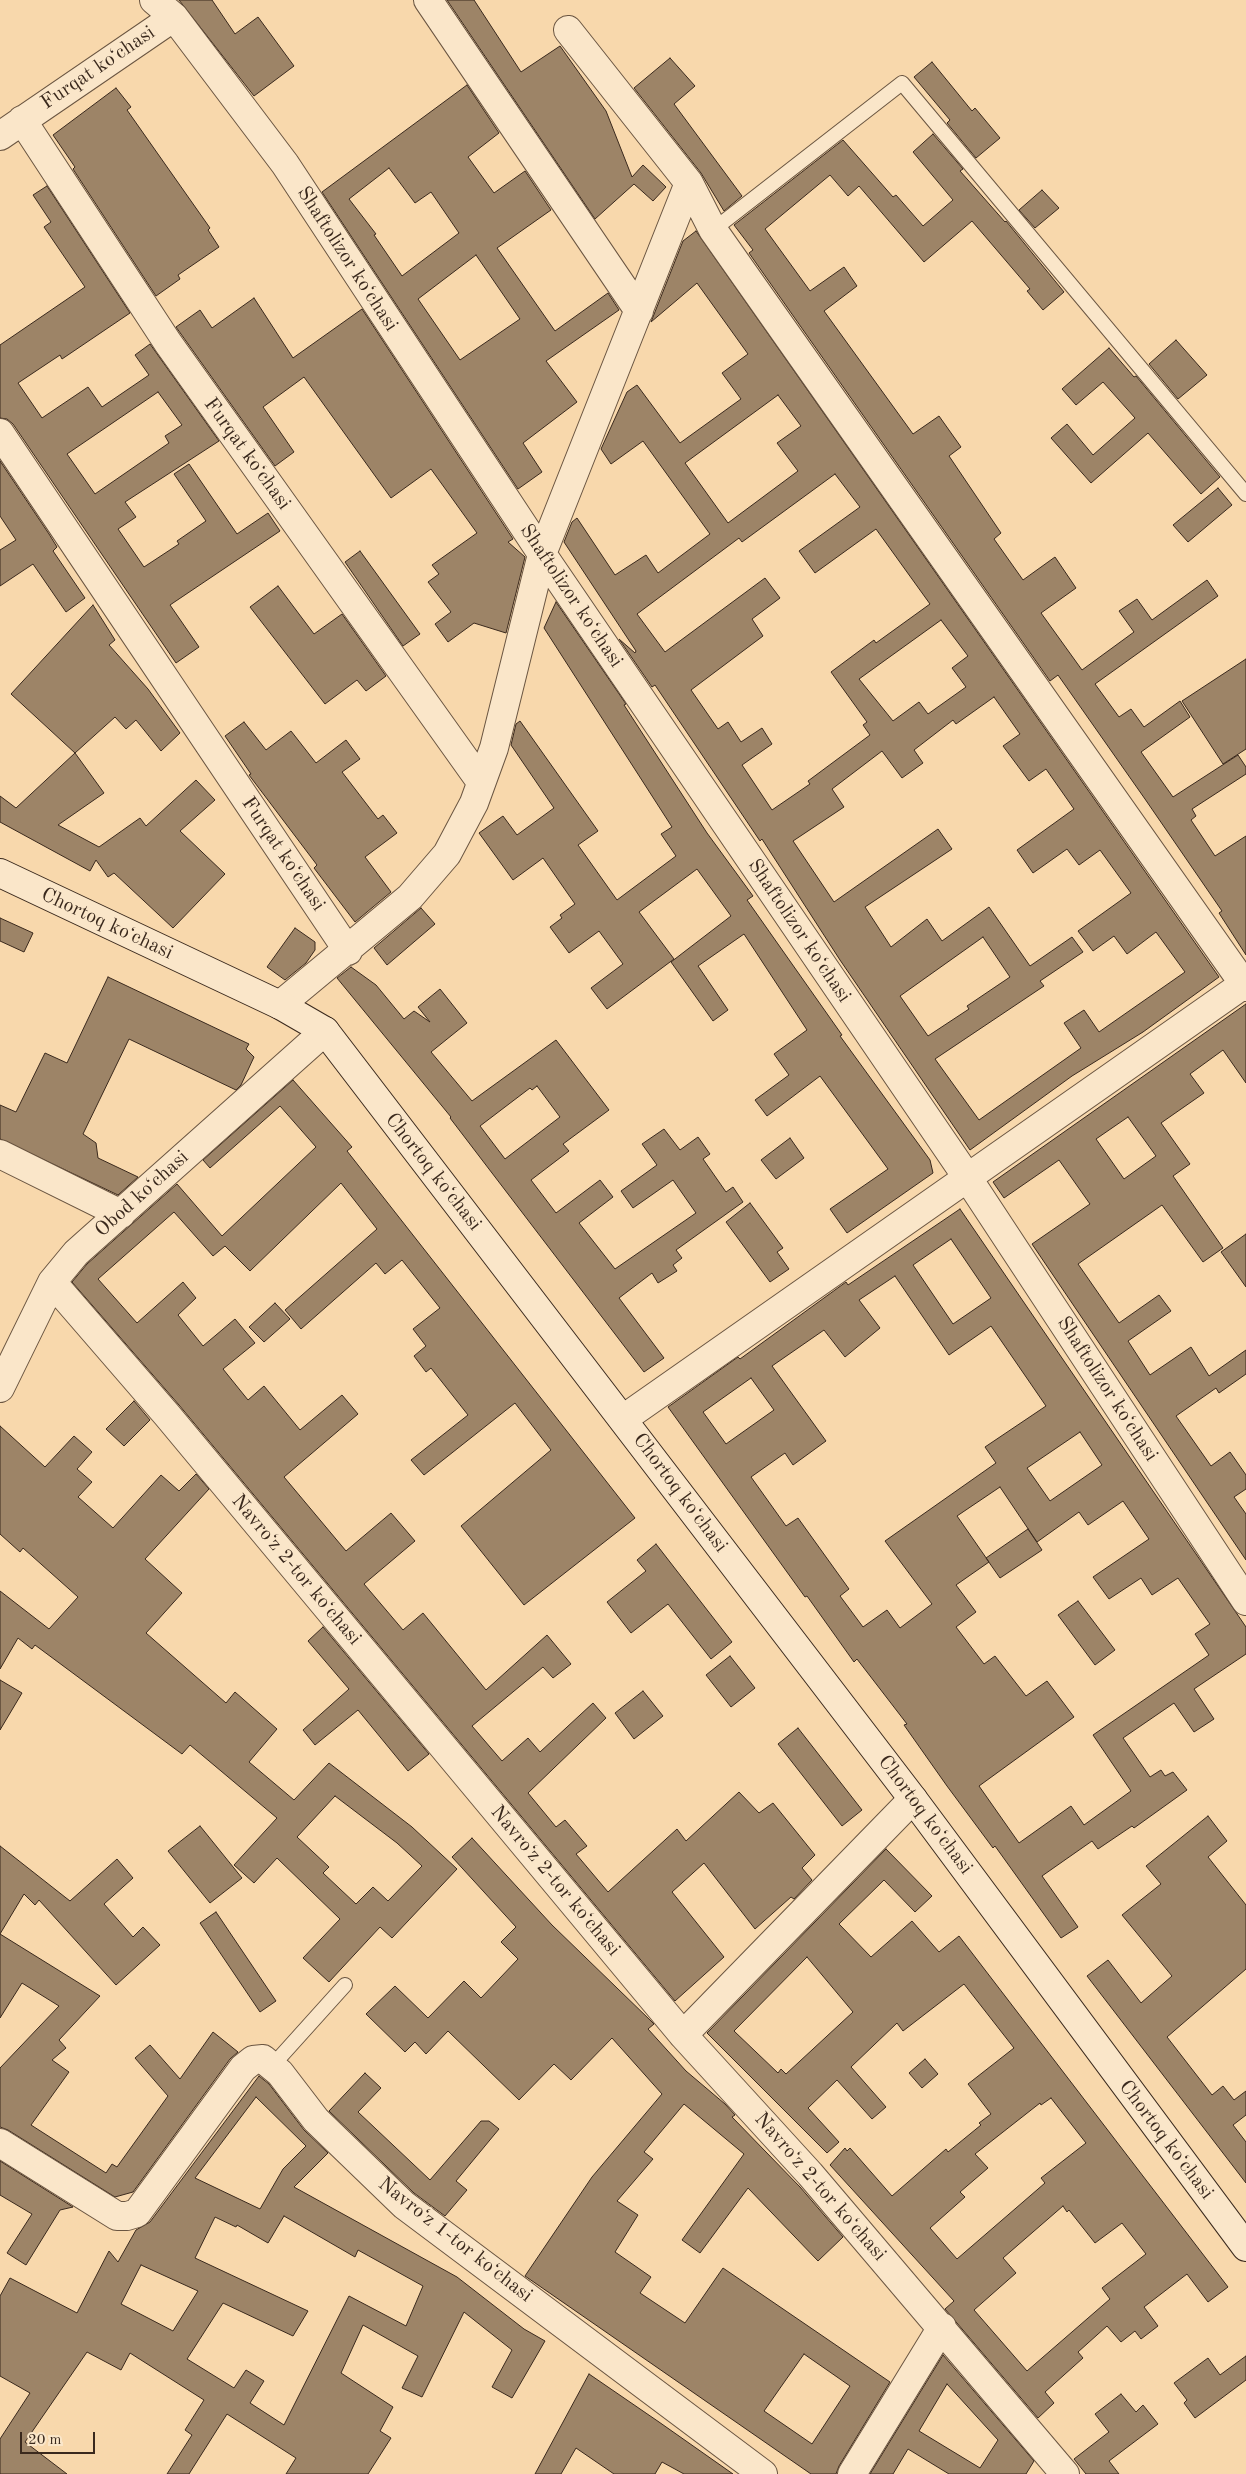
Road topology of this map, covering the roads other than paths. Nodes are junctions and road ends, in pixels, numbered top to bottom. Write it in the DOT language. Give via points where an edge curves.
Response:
graph roads {
  1 [pos="428,0"];
  2 [pos="164,8"];
  3 [pos="568,30"];
  4 [pos="22,120"];
  5 [pos="0,136"];
  6 [pos="689,183"];
  7 [pos="713,230"];
  8 [pos="639,311"];
  9 [pos="0,432"];
  10 [pos="1246,494"];
  11 [pos="542,554"];
  12 [pos="481,782"];
  13 [pos="0,873"];
  14 [pos="348,951"];
  15 [pos="1245,985"];
  16 [pos="280,1006"];
  17 [pos="325,1031"];
  18 [pos="0,1154"];
  19 [pos="968,1177"];
  20 [pos="121,1214"];
  21 [pos="52,1282"];
  22 [pos="0,1388"];
  23 [pos="623,1419"];
  24 [pos="1246,1601"];
  25 [pos="913,1799"];
  26 [pos="345,1985"];
  27 [pos="683,2036"];
  28 [pos="273,2065"];
  29 [pos="0,2142"];
  30 [pos="1246,2247"];
  31 [pos="942,2327"];
  32 [pos="763,2474"];
  33 [pos="852,2474"];
  34 [pos="1065,2474"];
  1 -- 8 [label="street"];
  2 -- 4 [label="street, Furqat koʻchasi"];
  2 -- 11 [label="street, Shaftolizor koʻchasi" via="285,164"];
  3 -- 6 [label="street"];
  4 -- 5 [label="street, Furqat koʻchasi"];
  4 -- 12 [label="street, Furqat koʻchasi" via="168,343"];
  6 -- 7 [label="street"];
  6 -- 8 [label="street"];
  7 -- 10 [label="lane" via="902,83"];
  7 -- 15 [label="street"];
  8 -- 11 [label="street"];
  9 -- 14 [label="street, Furqat koʻchasi"];
  11 -- 12 [label="street" via="494,748"];
  11 -- 19 [label="street, Shaftolizor koʻchasi"];
  12 -- 14 [label="street" via="474,803 447,854 410,897"];
  13 -- 16 [label="street, Chortoq koʻchasi"];
  14 -- 16 [label="street"];
  15 -- 19 [label="street"];
  16 -- 17 [label="street, Chortoq koʻchasi"];
  17 -- 20 [label="street, Obod koʻchasi"];
  17 -- 23 [label="street, Chortoq koʻchasi"];
  18 -- 20 [label="street"];
  19 -- 23 [label="street"];
  19 -- 24 [label="street, Shaftolizor koʻchasi"];
  20 -- 21 [label="street, Obod koʻchasi" via="76,1253"];
  21 -- 22 [label="street, Obod koʻchasi"];
  21 -- 27 [label="street, Navroʻz 2-tor koʻchasi" via="167,1415"];
  23 -- 25 [label="street, Chortoq koʻchasi"];
  25 -- 27 [label="street"];
  25 -- 30 [label="street, Chortoq koʻchasi"];
  26 -- 28 [label="lane"];
  27 -- 31 [label="street, Navroʻz 2-tor koʻchasi" via="810,2174"];
  28 -- 29 [label="street" via="263,2059 253,2060 243,2068 137,2214 117,2216"];
  28 -- 32 [label="street, Navroʻz 1-tor koʻchasi" via="316,2120 404,2205"];
  31 -- 33 [label="street"];
  31 -- 34 [label="street, Navroʻz 2-tor koʻchasi"];
}
